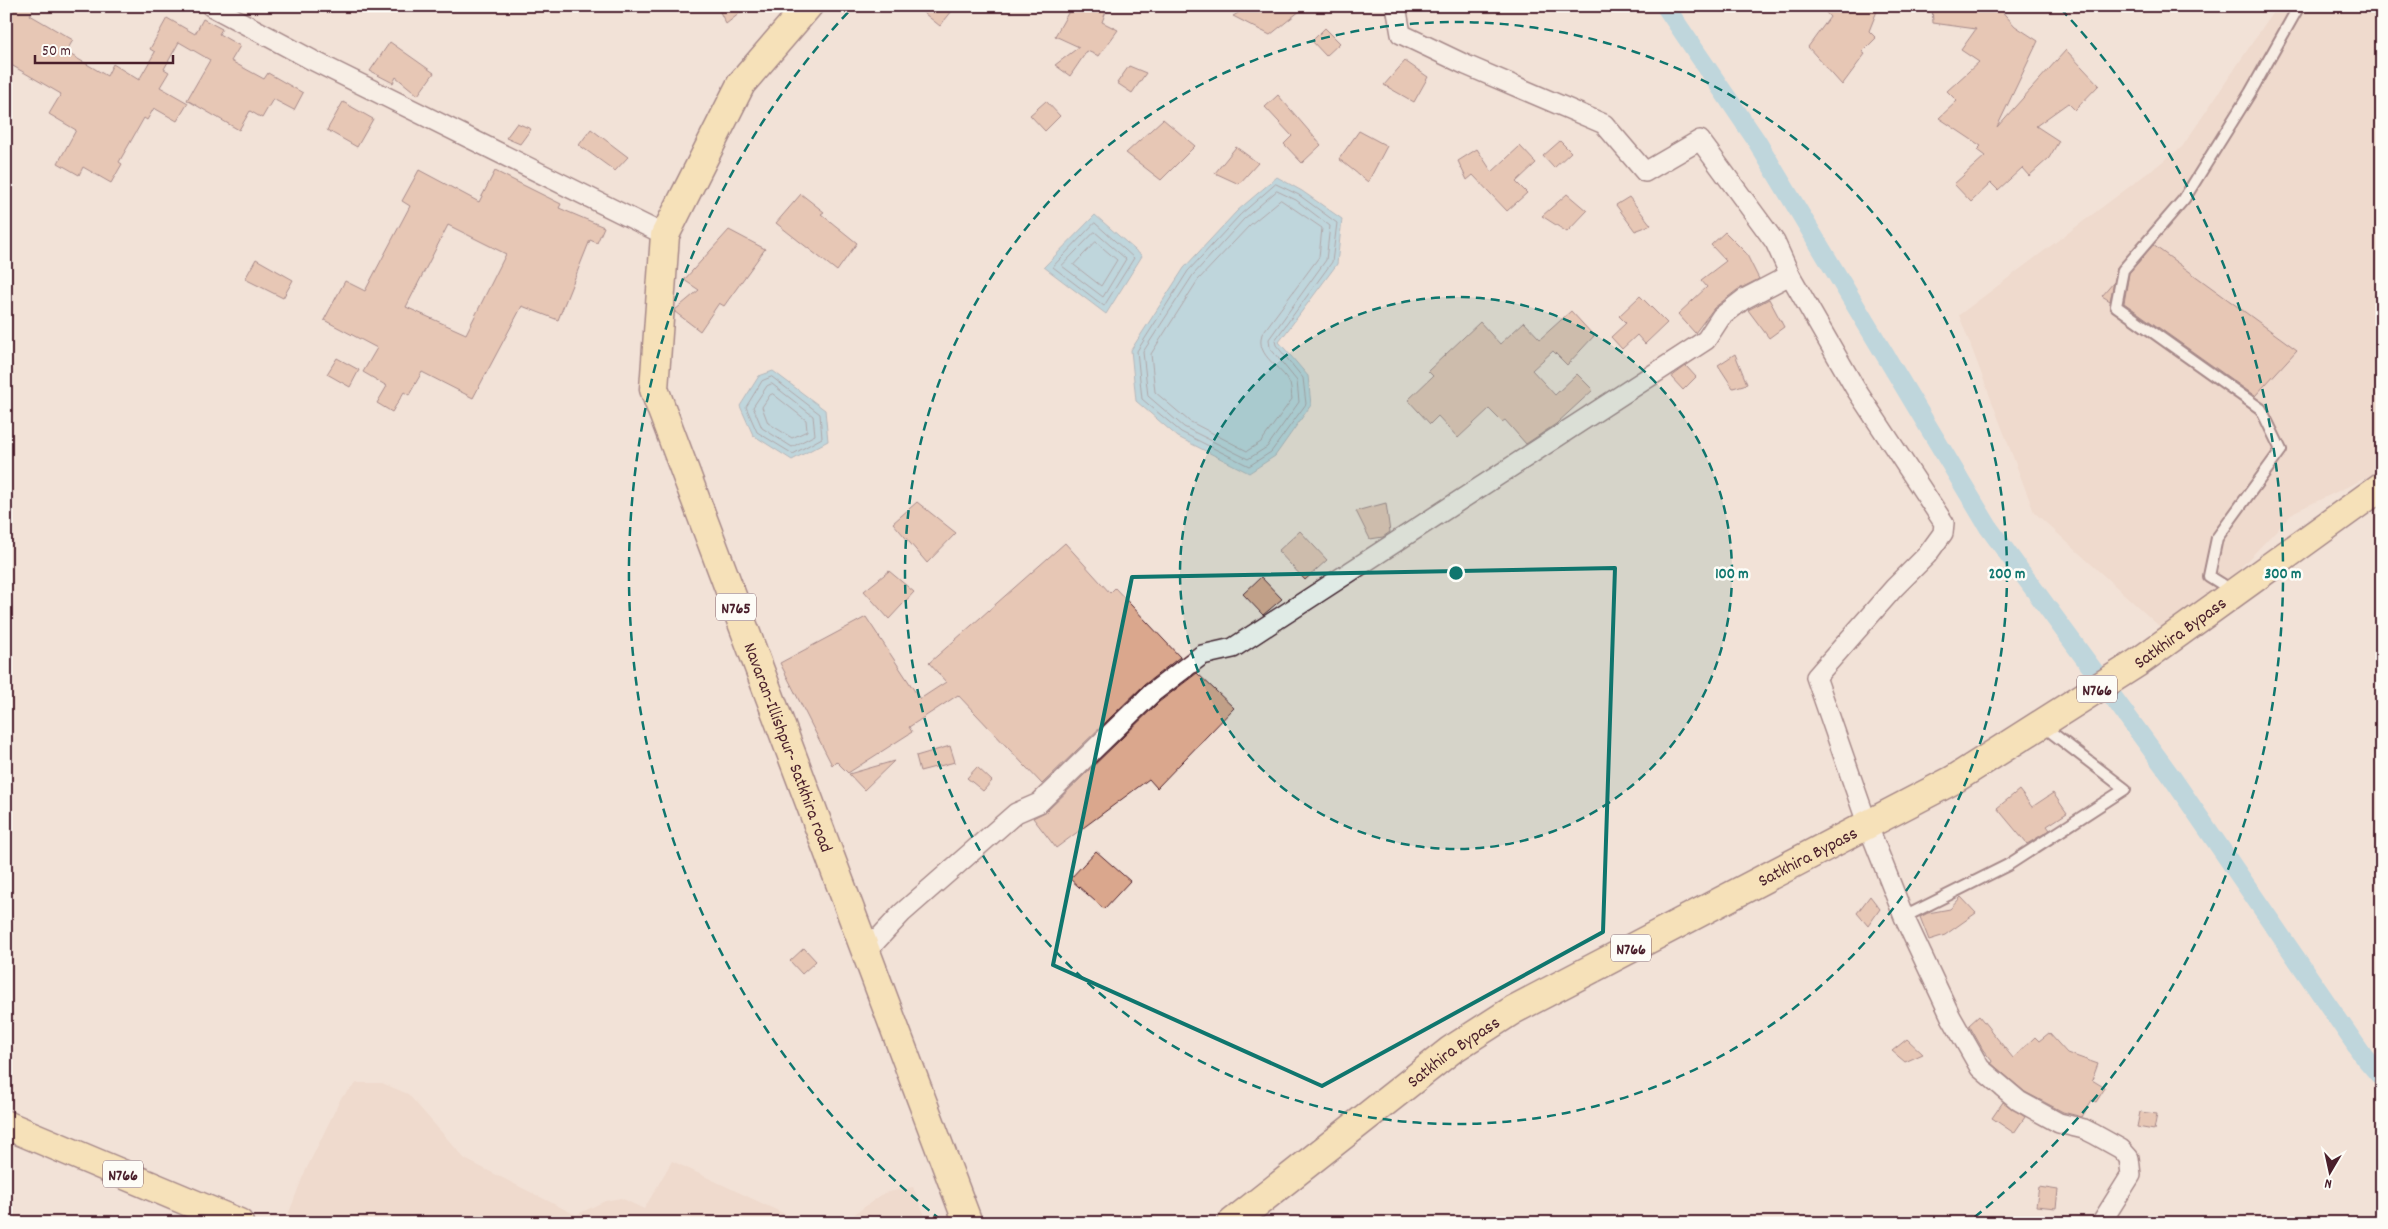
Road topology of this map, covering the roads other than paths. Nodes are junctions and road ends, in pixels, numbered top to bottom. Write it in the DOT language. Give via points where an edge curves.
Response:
graph roads {
  1 [pos="211,6"];
  2 [pos="808,6"];
  3 [pos="1396,6"];
  4 [pos="2299,6"];
  5 [pos="665,235"];
  6 [pos="1790,275"];
  7 [pos="2382,486"];
  8 [pos="2235,593"];
  9 [pos="2048,720"];
  10 [pos="1868,826"];
  11 [pos="1904,917"];
  12 [pos="866,952"];
  13 [pos="6,1126"];
  14 [pos="239,1223"];
  15 [pos="968,1223"];
  16 [pos="1232,1223"];
  17 [pos="2101,1223"];
  1 -- 5 [label="street" via="312,60"];
  2 -- 5 [label="highway, Navaran-Illishpur- Satkhira road / N765" via="741,84"];
  3 -- 6 [label="street" via="1400,34 1604,124 1645,172 1700,140 1775,242"];
  4 -- 8 [label="lane" via="2250,94 2184,199 2123,270 2116,306 2261,409 2281,450 2217,538 2209,576"];
  5 -- 12 [label="highway, Navaran-Illishpur- Satkhira road / N765" via="654,389"];
  6 -- 10 [label="street" via="1855,388 1944,523 1940,538 1927,555 1816,677"];
  6 -- 12 [label="street" via="1744,299 1721,317 1706,340 1352,572 1233,648 1202,655 1152,693 1039,803 1016,812 902,913"];
  7 -- 8 [label="highway, Satkhira Bypass / N766"];
  8 -- 9 [label="highway, Satkhira Bypass / N766" via="2137,663"];
  9 -- 10 [label="highway, Satkhira Bypass / N766" via="1953,780"];
  9 -- 11 [label="lane" via="2125,789 2008,865"];
  10 -- 11 [label="street"];
  10 -- 16 [label="highway, Satkhira Bypass / N766" via="1514,1010 1444,1056"];
  11 -- 17 [label="street" via="1951,1017 1980,1068 2019,1101 2059,1123 2084,1128 2121,1149 2129,1158 2131,1175"];
  12 -- 15 [label="highway, Navaran-Illishpur- Satkhira road / N765"];
  13 -- 14 [label="highway, N766"];
}
